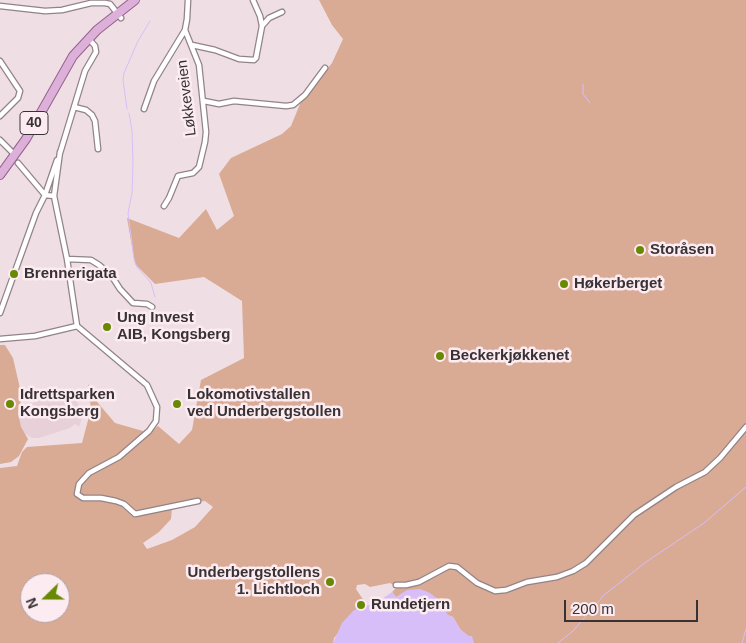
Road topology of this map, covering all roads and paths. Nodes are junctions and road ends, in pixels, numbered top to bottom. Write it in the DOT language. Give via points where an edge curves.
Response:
graph roads {
  1 [pos="135,0"];
  2 [pos="141,0"];
  3 [pos="188,0"];
  4 [pos="253,0"];
  5 [pos="91,2"];
  6 [pos="110,2"];
  7 [pos="0,6"];
  8 [pos="282,12"];
  9 [pos="119,16"];
  10 [pos="261,28"];
  11 [pos="185,30"];
  12 [pos="90,40"];
  13 [pos="192,45"];
  14 [pos="0,62"];
  15 [pos="325,68"];
  16 [pos="204,101"];
  17 [pos="74,107"];
  18 [pos="144,109"];
  19 [pos="0,116"];
  20 [pos="0,140"];
  21 [pos="98,149"];
  22 [pos="60,152"];
  23 [pos="16,159"];
  24 [pos="0,174"];
  25 [pos="45,195"];
  26 [pos="54,196"];
  27 [pos="164,206"];
  28 [pos="67,259"];
  29 [pos="152,307"];
  30 [pos="0,313"];
  31 [pos="77,326"];
  32 [pos="0,339"];
  33 [pos="746,427"];
  34 [pos="198,501"];
  35 [pos="396,585"];
  1 -- 9 [label="main road, 40"];
  2 -- 9 [label="main road, 40"];
  3 -- 11 [label="street"];
  4 -- 10 [label="street"];
  5 -- 6 [label="street"];
  5 -- 7 [label="street" via="45,11"];
  6 -- 9 [label="street"];
  8 -- 10 [label="street" via="269,18"];
  9 -- 12 [label="main road, 40"];
  10 -- 13 [label="street" via="254,60"];
  11 -- 13 [label="street, Løkkeveien"];
  11 -- 18 [label="street" via="154,82"];
  12 -- 17 [label="street" via="96,52 84,71"];
  12 -- 23 [label="main road, 40" via="64,70"];
  13 -- 16 [label="street, Løkkeveien" via="199,65"];
  14 -- 19 [label="street" via="20,91 18,98"];
  15 -- 16 [label="street" via="305,95 293,105"];
  16 -- 27 [label="street, Løkkeveien" via="206,132 199,167 193,173 178,176"];
  17 -- 21 [label="street" via="92,115"];
  17 -- 22 [label="street"];
  20 -- 23 [label="street"];
  22 -- 25 [label="street"];
  22 -- 26 [label="street"];
  23 -- 24 [label="main road, 40"];
  23 -- 25 [label="street"];
  25 -- 26 [label="street"];
  25 -- 30 [label="street"];
  26 -- 28 [label="street"];
  28 -- 29 [label="street" via="91,260 99,264 133,303"];
  28 -- 31 [label="street"];
  31 -- 32 [label="street" via="35,336"];
  31 -- 34 [label="street" via="147,384 157,414 154,425 138,442 83,479 77,494 83,498 116,501 136,514"];
  33 -- 35 [label="street" via="705,472 634,515 574,571 495,591 477,583 457,567 449,566 419,582"];
}
